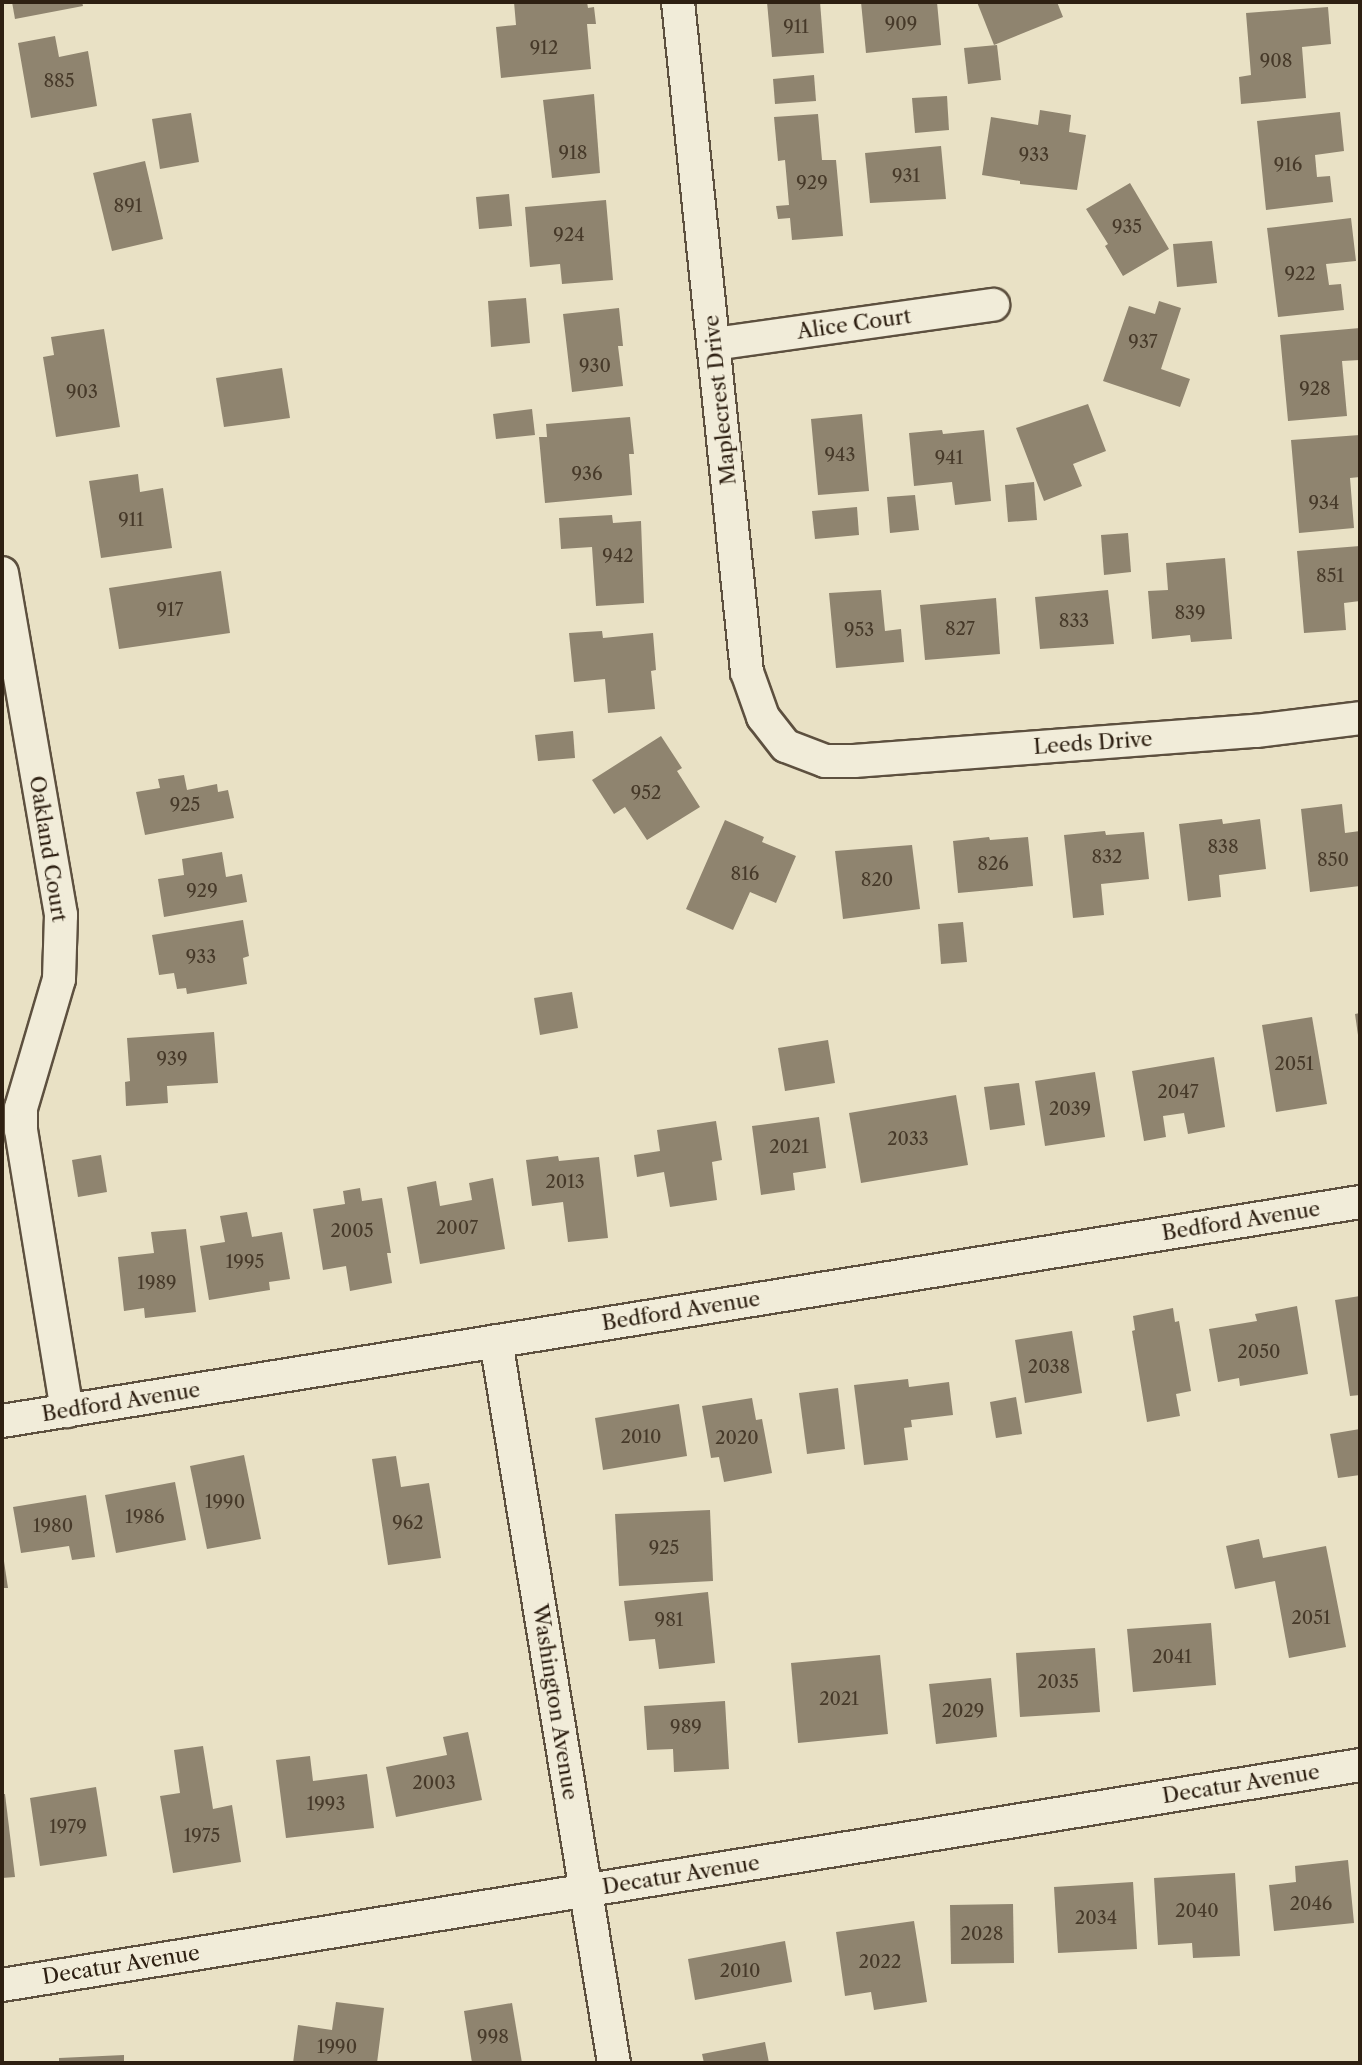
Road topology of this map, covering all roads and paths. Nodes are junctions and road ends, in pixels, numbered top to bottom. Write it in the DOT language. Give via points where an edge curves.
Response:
graph roads {
  1 [pos="678,2"];
  2 [pos="993,305"];
  3 [pos="714,344"];
  4 [pos="2,573"];
  5 [pos="1360,718"];
  6 [pos="825,761"];
  7 [pos="1360,1202"];
  8 [pos="496,1341"];
  9 [pos="67,1411"];
  10 [pos="2,1421"];
  11 [pos="1360,1765"];
  12 [pos="585,1891"];
  13 [pos="2,1985"];
  14 [pos="614,2063"];
  1 -- 3 [label="street, Maplecrest Drive"];
  2 -- 3 [label="street, Alice Court"];
  3 -- 6 [label="street, Maplecrest Drive" via="747,672 763,717 786,746"];
  4 -- 9 [label="street, Oakland Court" via="61,915 59,979 21,1108 21,1130"];
  5 -- 6 [label="street, Leeds Drive" via="1256,731"];
  7 -- 8 [label="street, Bedford Avenue"];
  8 -- 9 [label="street, Bedford Avenue"];
  8 -- 12 [label="street, Washington Avenue"];
  9 -- 10 [label="street, Bedford Avenue"];
  11 -- 12 [label="street, Decatur Avenue"];
  12 -- 13 [label="street, Decatur Avenue"];
  12 -- 14 [label="street, Washington Avenue"];
}
